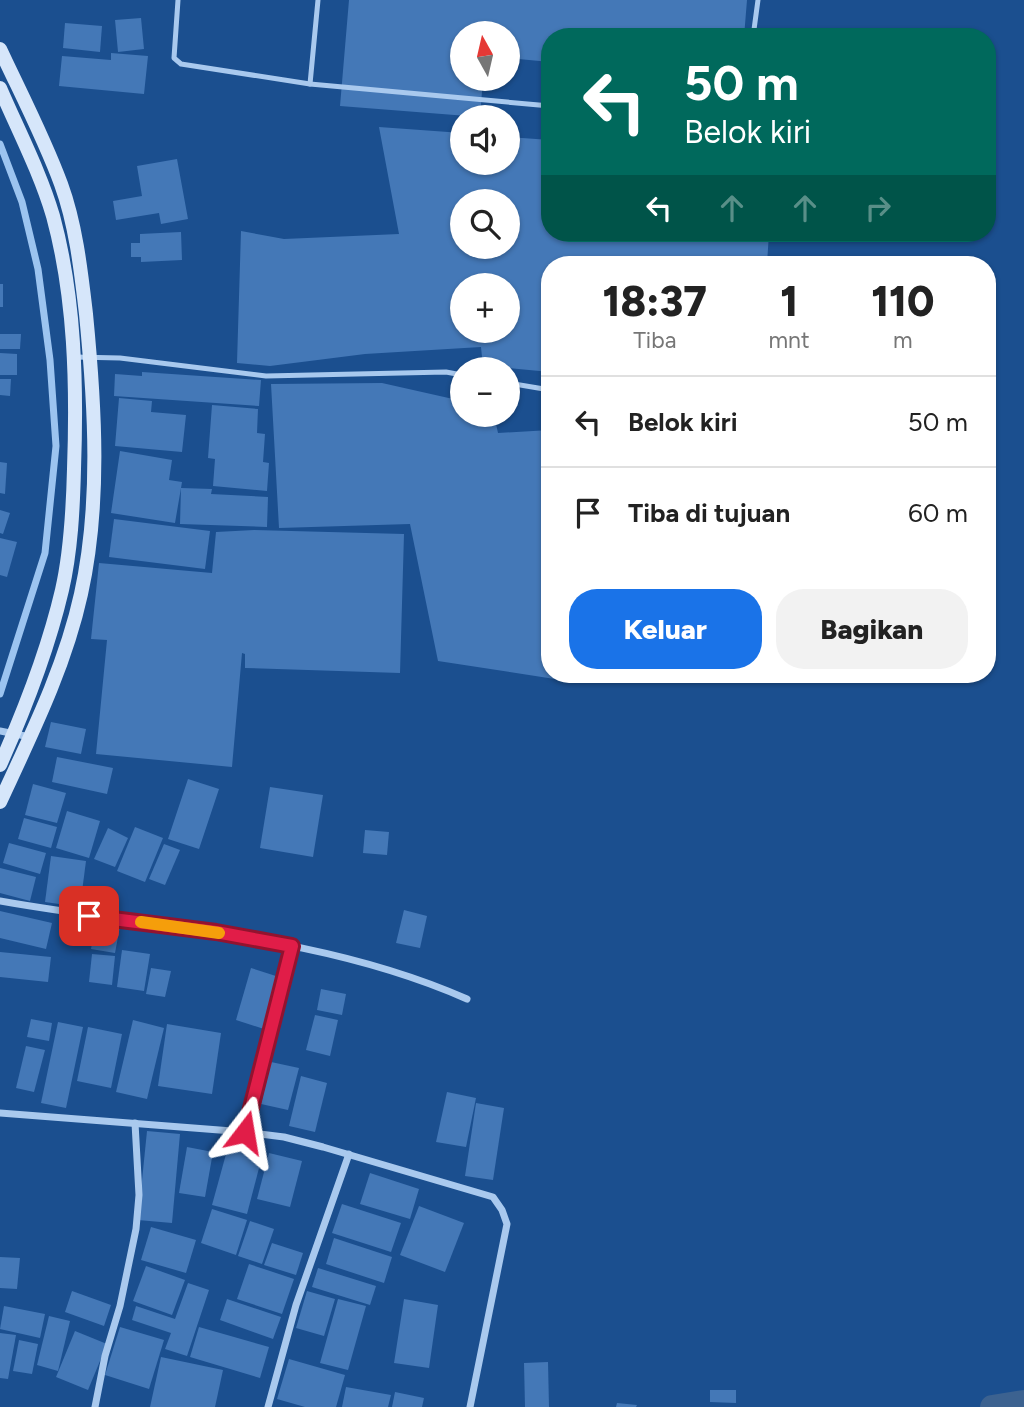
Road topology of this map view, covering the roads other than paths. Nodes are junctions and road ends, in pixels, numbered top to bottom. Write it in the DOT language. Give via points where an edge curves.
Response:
graph roads {
  1 [pos="178,0"];
  2 [pos="318,0"];
  3 [pos="758,0"];
  4 [pos="754,28"];
  5 [pos="0,49"];
  6 [pos="15,82"];
  7 [pos="310,84"];
  8 [pos="0,88"];
  9 [pos="541,105"];
  10 [pos="90,356"];
  11 [pos="73,357"];
  12 [pos="450,373"];
  13 [pos="520,385"];
  14 [pos="541,388"];
  15 [pos="5,732"];
  16 [pos="30,737"];
  17 [pos="0,765"];
  18 [pos="0,802"];
  19 [pos="0,901"];
  20 [pos="292,946"];
  21 [pos="467,999"];
  22 [pos="0,1113"];
  23 [pos="135,1123"];
  24 [pos="245,1132"];
  25 [pos="349,1154"];
  26 [pos="95,1407"];
  27 [pos="268,1407"];
  28 [pos="470,1407"];
  1 -- 7 [label="lane" via="174,58 181,64"];
  2 -- 7 [label="lane"];
  3 -- 4 [label="lane"];
  5 -- 6 [label="main road"];
  6 -- 8 [label="street"];
  6 -- 10 [label="main road" via="62,186 75,236"];
  7 -- 9 [label="lane"];
  8 -- 11 [label="main road" via="53,215 69,294"];
  10 -- 11 [label="lane"];
  10 -- 12 [label="lane" via="266,376"];
  10 -- 16 [label="main road" via="93,489 81,594 67,644"];
  11 -- 15 [label="main road" via="73,492 62,589 34,681"];
  13 -- 14 [label="lane"];
  15 -- 16 [label="street"];
  15 -- 17 [label="main road"];
  16 -- 18 [label="main road"];
  19 -- 20 [label="street"];
  20 -- 21 [label="street" via="422,979"];
  20 -- 24 [label="street"];
  22 -- 23 [label="street"];
  23 -- 24 [label="street"];
  23 -- 26 [label="street" via="136,1229"];
  24 -- 25 [label="street"];
  25 -- 27 [label="street" via="296,1305"];
  25 -- 28 [label="street" via="493,1197 502,1210 507,1224"];
}
